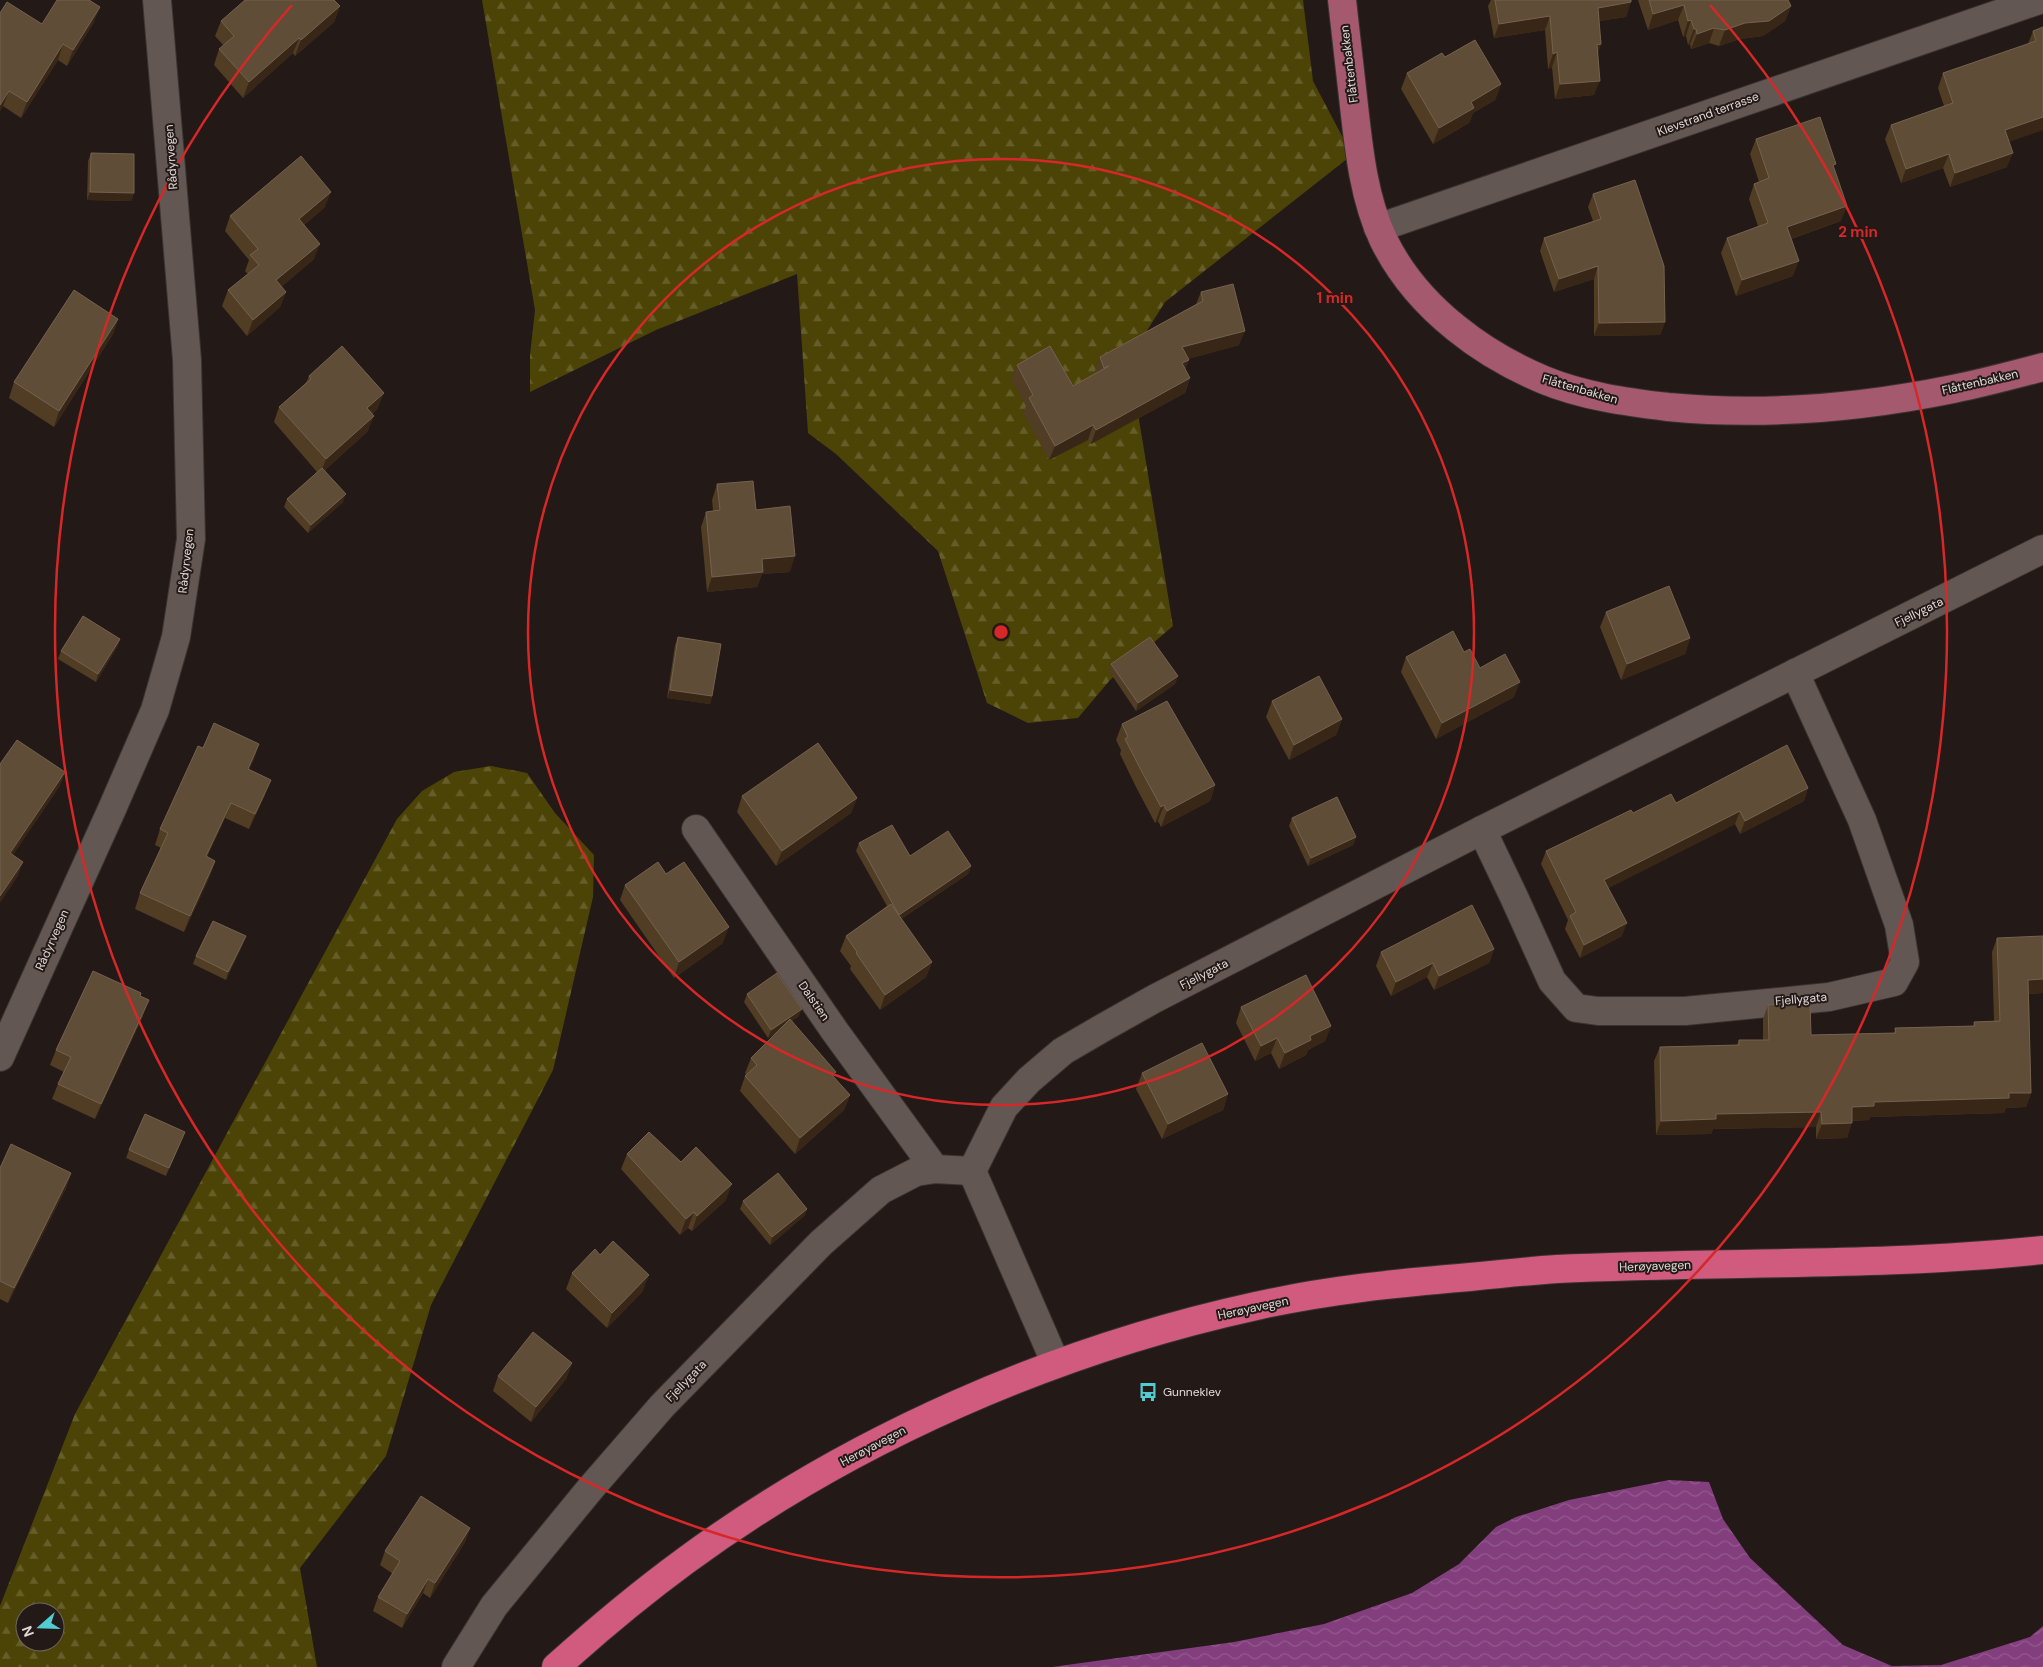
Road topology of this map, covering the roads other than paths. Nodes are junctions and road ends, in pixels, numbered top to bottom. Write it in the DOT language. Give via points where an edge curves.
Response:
graph roads {
  1 [pos="157,0"];
  2 [pos="1342,0"];
  3 [pos="2039,0"];
  4 [pos="1378,228"];
  5 [pos="2043,367"];
  6 [pos="2043,549"];
  7 [pos="1795,673"];
  8 [pos="696,829"];
  9 [pos="1482,830"];
  10 [pos="0,1057"];
  11 [pos="935,1170"];
  12 [pos="972,1170"];
  13 [pos="2043,1250"];
  14 [pos="1056,1364"];
  15 [pos="456,1667"];
  16 [pos="556,1667"];
  1 -- 10 [label="street, Rådyrvegen" via="187,360 191,539 176,637 155,710"];
  2 -- 4 [label="main road, Flåttenbakken" via="1362,166"];
  3 -- 4 [label="street, Klevstrand terrasse"];
  4 -- 5 [label="main road, Flåttenbakken" via="1413,286 1440,315 1469,339 1546,380 1596,396 1635,404 1701,410 1804,409 1878,402 1953,389"];
  6 -- 7 [label="street, Fjellygata"];
  7 -- 9 [label="street, Fjellygata"];
  7 -- 9 [label="street, Fjellygata" via="1862,820 1899,925 1905,962 1894,982 1829,997 1685,1011 1576,1008 1552,981"];
  8 -- 11 [label="street, Dalstien"];
  9 -- 12 [label="street, Fjellygata" via="1154,999 1063,1051 1004,1107"];
  11 -- 12 [label="street, Fjellygata"];
  11 -- 15 [label="street, Fjellygata" via="916,1172 882,1190 839,1226 662,1406 535,1554 494,1606"];
  12 -- 14 [label="street"];
  13 -- 14 [label="highway, Herøyavegen" via="1937,1258 1555,1270 1392,1283 1258,1305 1138,1337"];
  14 -- 16 [label="highway, Herøyavegen" via="909,1426 761,1509 685,1560"];
}
